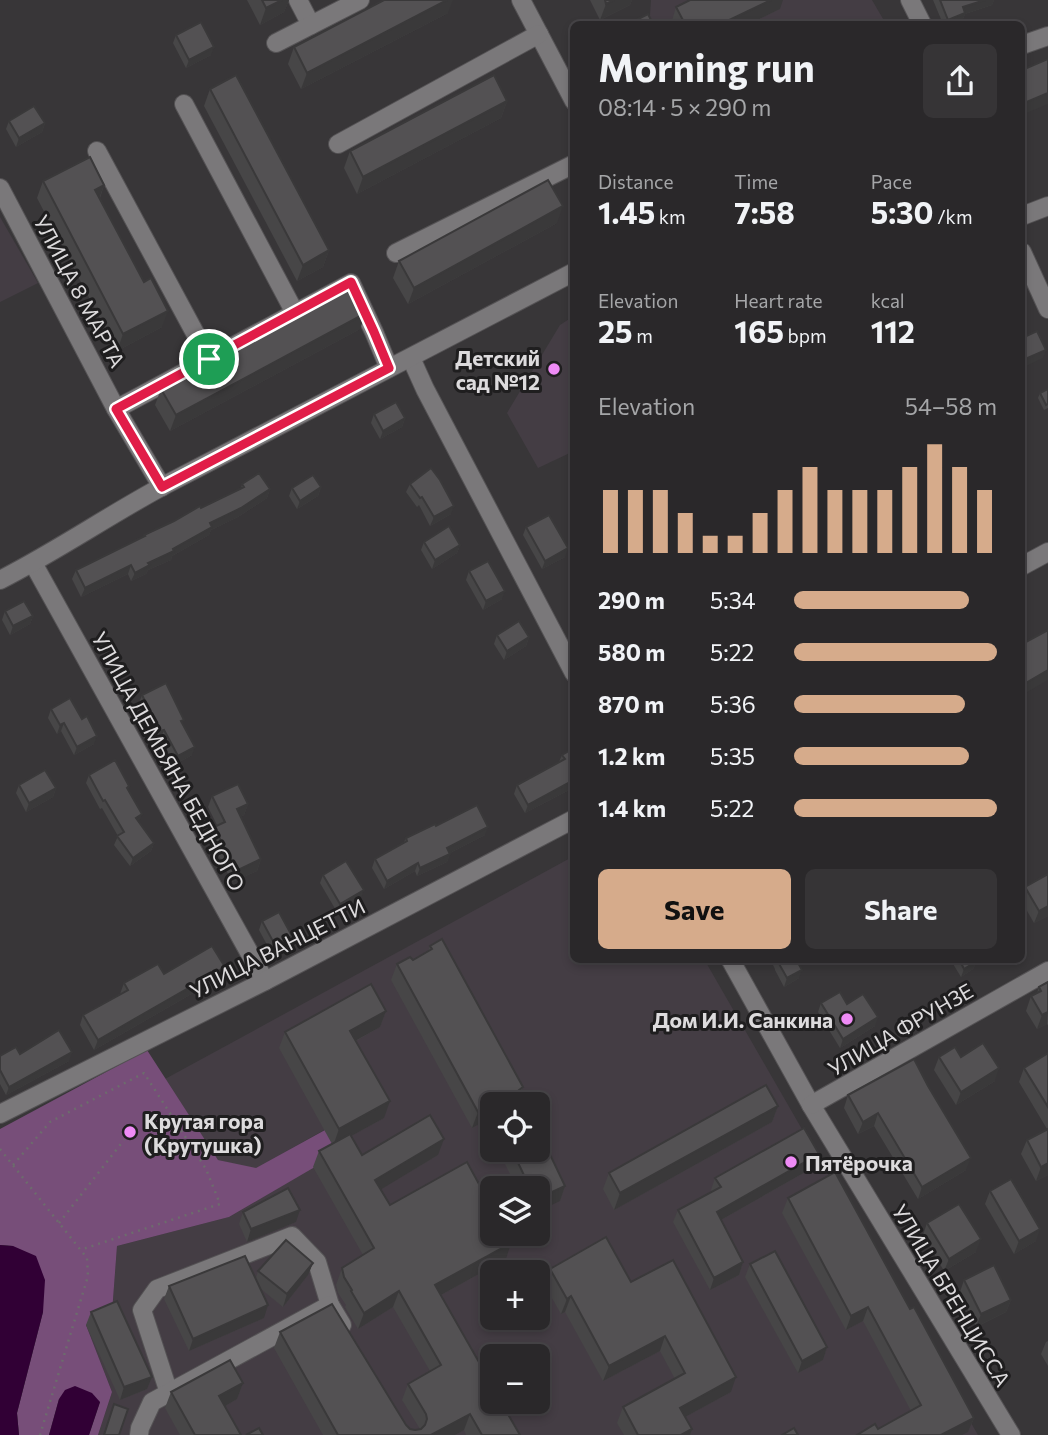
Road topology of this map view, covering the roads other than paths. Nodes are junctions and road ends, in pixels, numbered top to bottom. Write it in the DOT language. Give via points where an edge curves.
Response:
graph roads {
  1 [pos="298,0"];
  2 [pos="360,0"];
  3 [pos="521,0"];
  4 [pos="910,0"];
  5 [pos="920,21"];
  6 [pos="311,25"];
  7 [pos="539,34"];
  8 [pos="1048,36"];
  9 [pos="276,43"];
  10 [pos="1025,44"];
  11 [pos="570,93"];
  12 [pos="184,104"];
  13 [pos="338,144"];
  14 [pos="97,151"];
  15 [pos="570,166"];
  16 [pos="0,188"];
  17 [pos="1048,206"];
  18 [pos="1025,215"];
  19 [pos="396,253"];
  20 [pos="1025,259"];
  21 [pos="570,274"];
  22 [pos="1048,309"];
  23 [pos="295,313"];
  24 [pos="411,358"];
  25 [pos="209,359"];
  26 [pos="389,368"];
  27 [pos="116,409"];
  28 [pos="162,487"];
  29 [pos="1048,552"];
  30 [pos="33,563"];
  31 [pos="1025,564"];
  32 [pos="0,580"];
  33 [pos="570,665"];
  34 [pos="570,821"];
  35 [pos="732,963"];
  36 [pos="1048,971"];
  37 [pos="265,981"];
  38 [pos="811,1105"];
  39 [pos="0,1114"];
  40 [pos="330,1305"];
  41 [pos="352,1340"];
  42 [pos="169,1393"];
  43 [pos="139,1435"];
  44 [pos="1011,1435"];
  1 -- 6 [label="street"];
  2 -- 6 [label="street"];
  3 -- 7 [label="street"];
  4 -- 5 [label="street"];
  6 -- 9 [label="street"];
  7 -- 11 [label="street"];
  7 -- 13 [label="street"];
  8 -- 10 [label="street"];
  12 -- 23 [label="street"];
  14 -- 25 [label="street"];
  15 -- 19 [label="street"];
  16 -- 27 [label="street, УЛИЦА 8 МАРТА"];
  17 -- 18 [label="street"];
  20 -- 22 [label="street"];
  21 -- 24 [label="street"];
  23 -- 25 [label="street"];
  23 -- 26 [label="street" via="351,282"];
  24 -- 26 [label="street"];
  24 -- 33 [label="street"];
  25 -- 27 [label="street"];
  26 -- 28 [label="street"];
  27 -- 28 [label="street, УЛИЦА 8 МАРТА"];
  28 -- 30 [label="street"];
  29 -- 31 [label="street"];
  30 -- 32 [label="street"];
  30 -- 37 [label="street, УЛИЦА ДЕМЬЯНА БЕДНОГО"];
  34 -- 37 [label="street, УЛИЦА ВАНЦЕТТИ"];
  35 -- 38 [label="street, УЛИЦА БРЕНЦИССА"];
  36 -- 38 [label="street, УЛИЦА ФРУНЗЕ"];
  37 -- 39 [label="street, УЛИЦА ВАНЦЕТТИ"];
  38 -- 44 [label="street, УЛИЦА БРЕНЦИССА"];
  40 -- 41 [label="street"];
  40 -- 42 [label="street"];
  40 -- 42 [label="street" via="317,1262 292,1236 157,1289 142,1310"];
  42 -- 43 [label="street" via="152,1402"];
}
